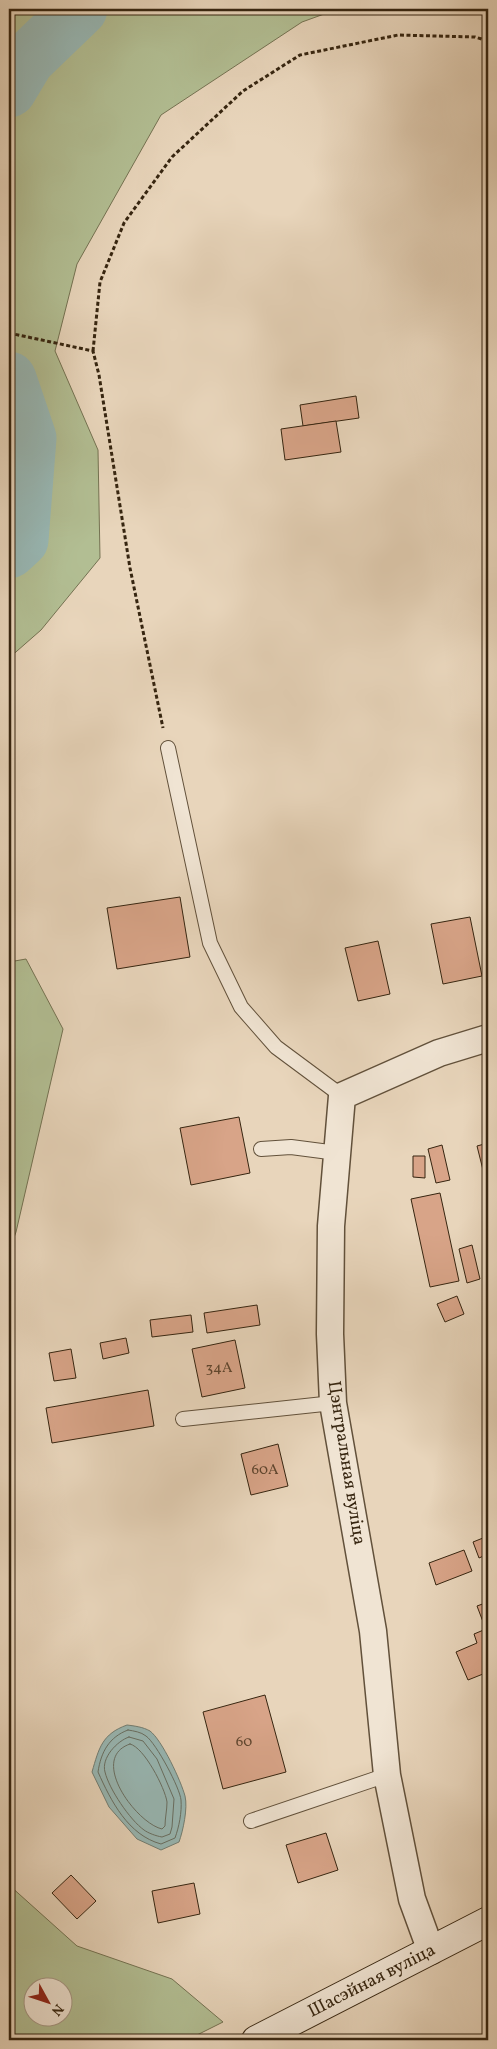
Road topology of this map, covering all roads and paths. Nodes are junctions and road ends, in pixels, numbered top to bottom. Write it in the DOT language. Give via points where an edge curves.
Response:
graph roads {
  1 [pos="488,41"];
  2 [pos="9,333"];
  3 [pos="93,351"];
  4 [pos="168,748"];
  5 [pos="488,1038"];
  6 [pos="342,1096"];
  7 [pos="261,1149"];
  8 [pos="337,1153"];
  9 [pos="333,1403"];
  10 [pos="183,1419"];
  11 [pos="387,1775"];
  12 [pos="251,1820"];
  13 [pos="488,1921"];
  14 [pos="431,1951"];
  15 [pos="256,2040"];
  1 -- 3 [label="path" via="475,37 398,35 300,55 243,91 172,157 124,223 100,282"];
  2 -- 3 [label="path"];
  3 -- 4 [label="path" via="130,568"];
  4 -- 6 [label="lane" via="210,943 241,1007 276,1047"];
  5 -- 6 [label="street" via="439,1053"];
  6 -- 8 [label="street, Цэнтральная вуліца"];
  7 -- 8 [label="lane" via="291,1147"];
  8 -- 9 [label="street, Цэнтральная вуліца" via="331,1226"];
  9 -- 10 [label="lane"];
  9 -- 11 [label="street, Цэнтральная вуліца" via="373,1632"];
  11 -- 12 [label="lane"];
  11 -- 14 [label="street, Цэнтральная вуліца" via="412,1899"];
  13 -- 14 [label="street, Шасэйная вуліца"];
  14 -- 15 [label="street, Шасэйная вуліца"];
}
